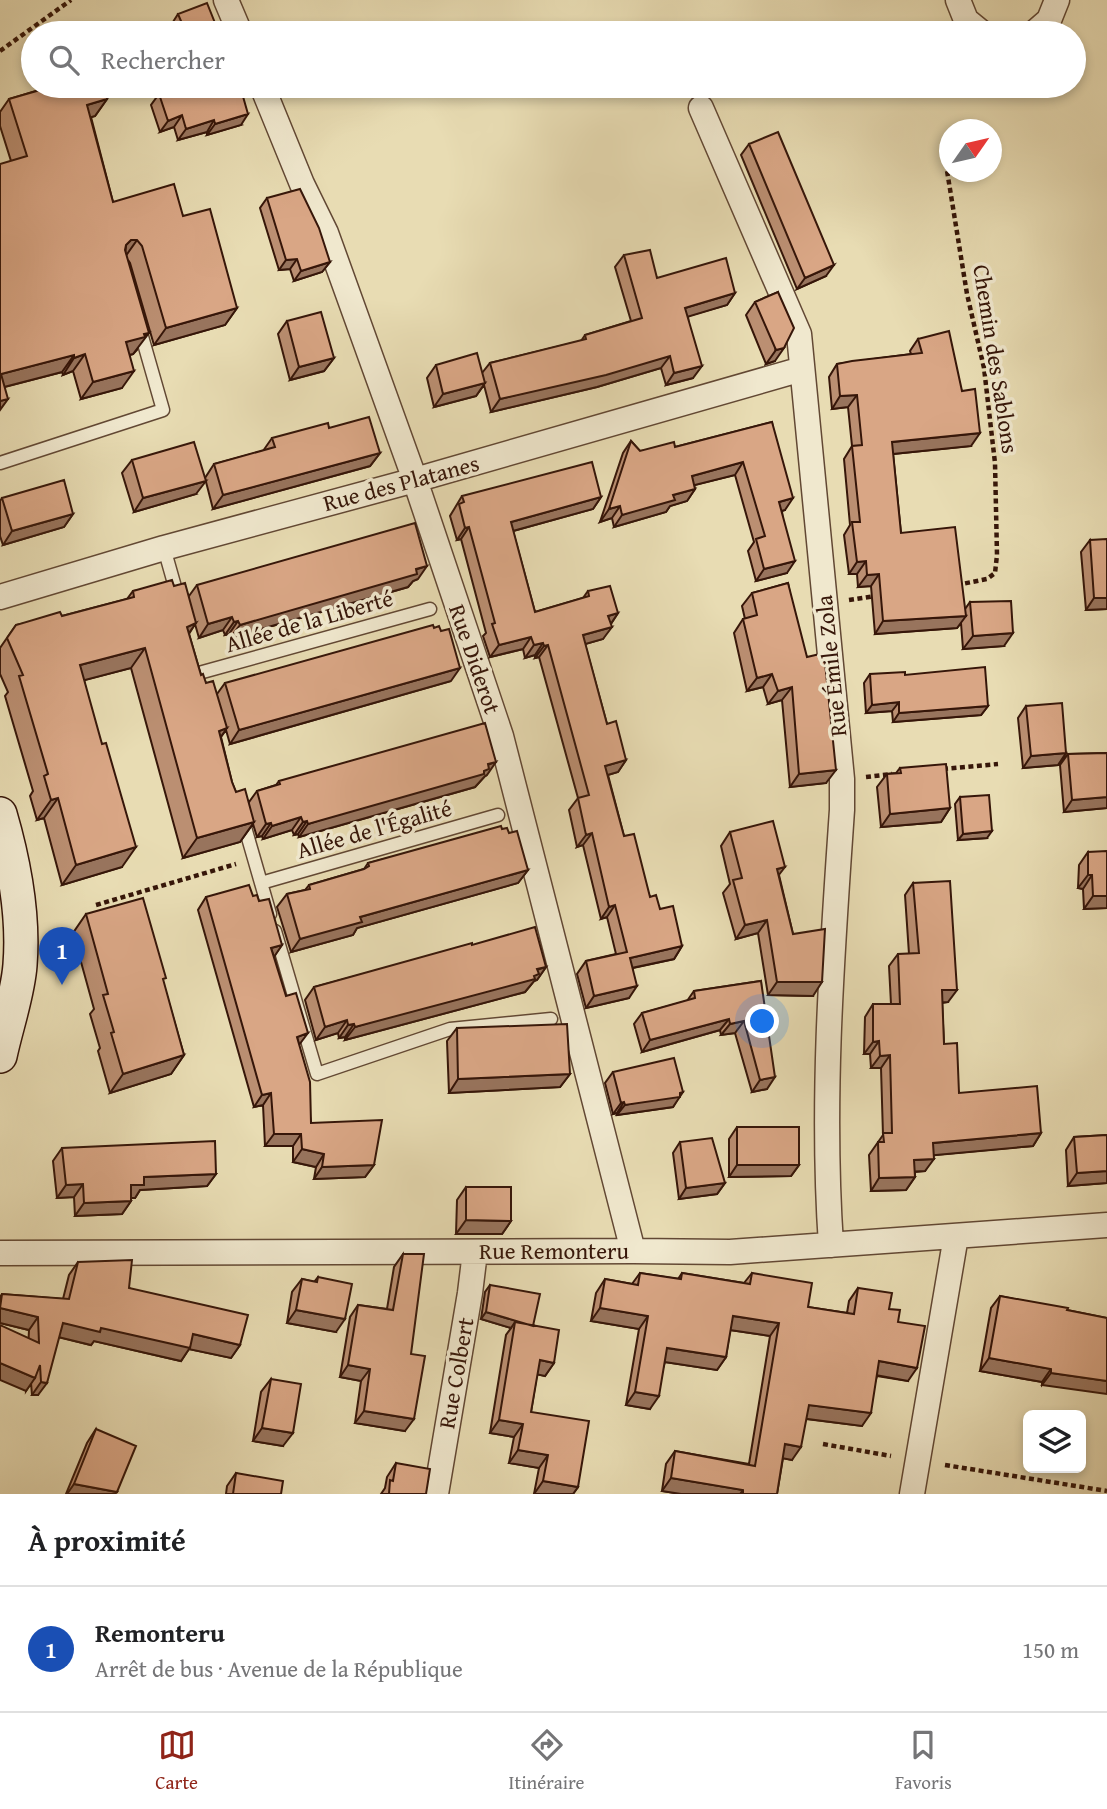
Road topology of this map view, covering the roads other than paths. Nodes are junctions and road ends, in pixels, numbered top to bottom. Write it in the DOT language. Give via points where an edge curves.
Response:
graph roads {
  1 [pos="226,0"];
  2 [pos="958,0"];
  3 [pos="1057,0"];
  4 [pos="235,21"];
  5 [pos="967,21"];
  6 [pos="1048,21"];
  7 [pos="267,98"];
  8 [pos="701,108"];
  9 [pos="137,318"];
  10 [pos="802,369"];
  11 [pos="0,463"];
  12 [pos="415,480"];
  13 [pos="164,548"];
  14 [pos="0,597"];
  15 [pos="429,609"];
  16 [pos="182,610"];
  17 [pos="203,686"];
  18 [pos="239,806"];
  19 [pos="0,814"];
  20 [pos="498,815"];
  21 [pos="261,883"];
  22 [pos="10,963"];
  23 [pos="551,1019"];
  24 [pos="0,1056"];
  25 [pos="1107,1224"];
  26 [pos="956,1237"];
  27 [pos="831,1245"];
  28 [pos="633,1251"];
  29 [pos="475,1252"];
  30 [pos="0,1253"];
  31 [pos="436,1494"];
  32 [pos="912,1494"];
  1 -- 4 [label="street"];
  2 -- 5 [label="street"];
  3 -- 6 [label="street"];
  7 -- 12 [label="street, Rue Diderot" via="326,233"];
  8 -- 10 [label="street, Rue Émile Zola" via="799,334"];
  9 -- 11 [label="lane" via="163,410"];
  10 -- 12 [label="street, Rue des Platanes"];
  10 -- 27 [label="street, Rue Émile Zola" via="842,779 828,1006"];
  12 -- 13 [label="street, Rue des Platanes"];
  12 -- 28 [label="street, Rue Diderot" via="501,736"];
  13 -- 14 [label="street, Rue des Platanes"];
  13 -- 16 [label="lane"];
  15 -- 17 [label="lane, Allée de la Liberté" via="198,666"];
  18 -- 21 [label="lane"];
  19 -- 22 [label="street" via="19,912"];
  20 -- 21 [label="lane, Allée de l'Égalité"];
  21 -- 23 [label="lane" via="317,1074 450,1029"];
  22 -- 24 [label="street"];
  25 -- 26 [label="street, Rue Remonteru"];
  26 -- 27 [label="street, Rue Remonteru"];
  26 -- 32 [label="street"];
  27 -- 28 [label="street, Rue Remonteru" via="730,1252"];
  28 -- 29 [label="street, Rue Remonteru"];
  29 -- 30 [label="street, Rue Remonteru"];
  29 -- 31 [label="street, Rue Colbert"];
}
